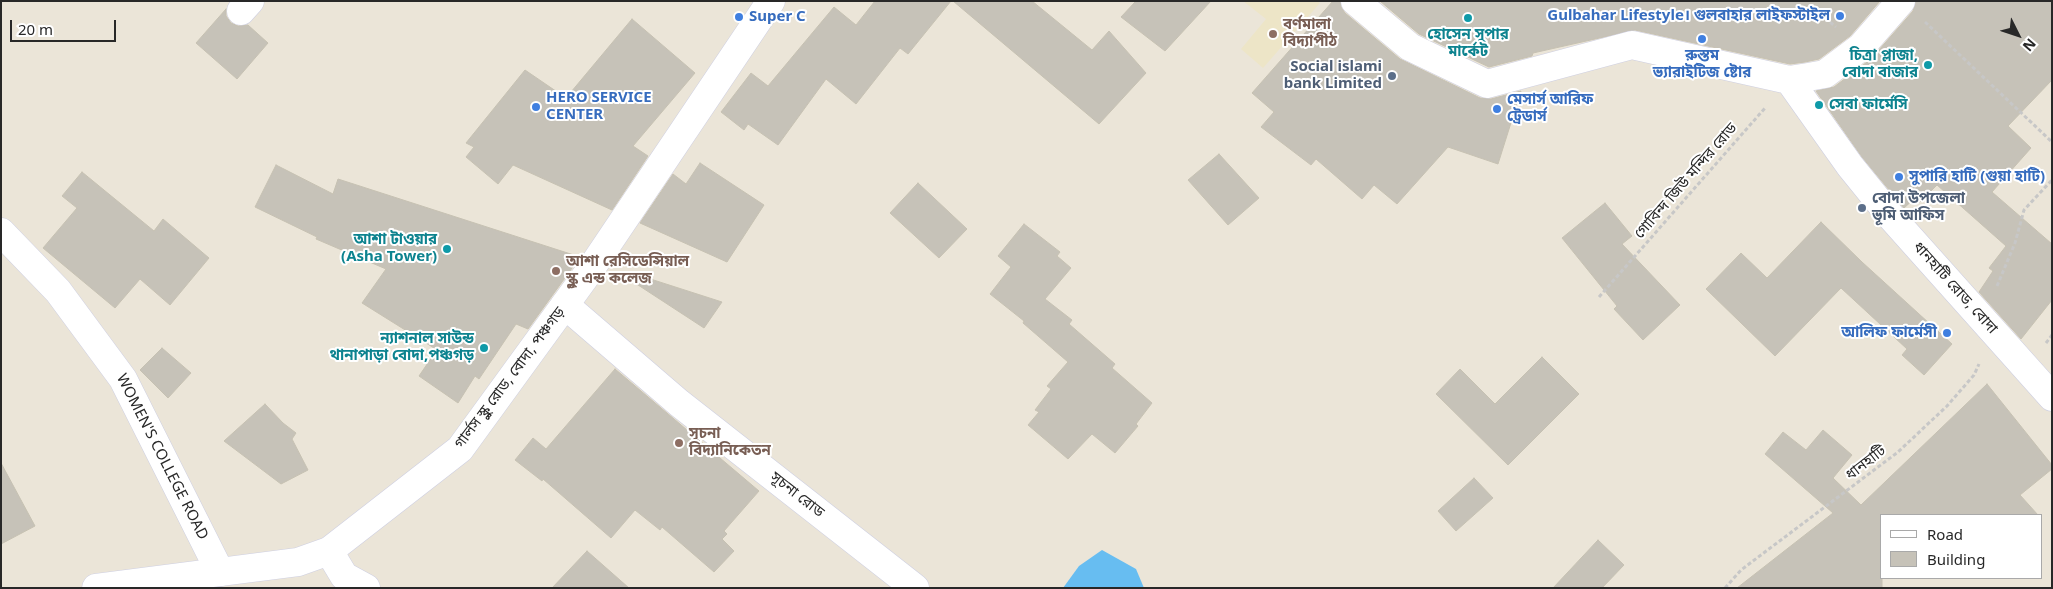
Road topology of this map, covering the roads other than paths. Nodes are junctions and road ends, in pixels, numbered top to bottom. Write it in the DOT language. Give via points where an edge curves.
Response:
graph roads {
  1 [pos="771,1"];
  2 [pos="1355,1"];
  3 [pos="1901,1"];
  4 [pos="1789,80"];
  5 [pos="1,232"];
  6 [pos="565,305"];
  7 [pos="2052,397"];
  8 [pos="329,551"];
  9 [pos="220,572"];
  10 [pos="96,588"];
  11 [pos="366,588"];
  12 [pos="915,588"];
  1 -- 6 [label="street, গার্লস স্কুল রোড, বোদা, পঞ্চগড়"];
  2 -- 4 [label="street" via="1410,47 1487,84 1632,45"];
  3 -- 4 [label="street" via="1861,47 1825,74"];
  4 -- 7 [label="street, ধানহাটি রোড, বোদা" via="1850,166 1893,219"];
  5 -- 9 [label="street, WOMEN'S COLLEGE ROAD" via="58,291 123,379"];
  6 -- 8 [label="street, গার্লস স্কুল রোড, বোদা, পঞ্চগড়" via="460,449"];
  6 -- 12 [label="street, সূচনা রোড" via="679,403"];
  8 -- 9 [label="street, গার্লস স্কুল রোড, বোদা, পঞ্চগড়" via="298,562"];
  8 -- 11 [label="street" via="344,576"];
  9 -- 10 [label="street, গার্লস স্কুল রোড, বোদা, পঞ্চগড়"];
}
